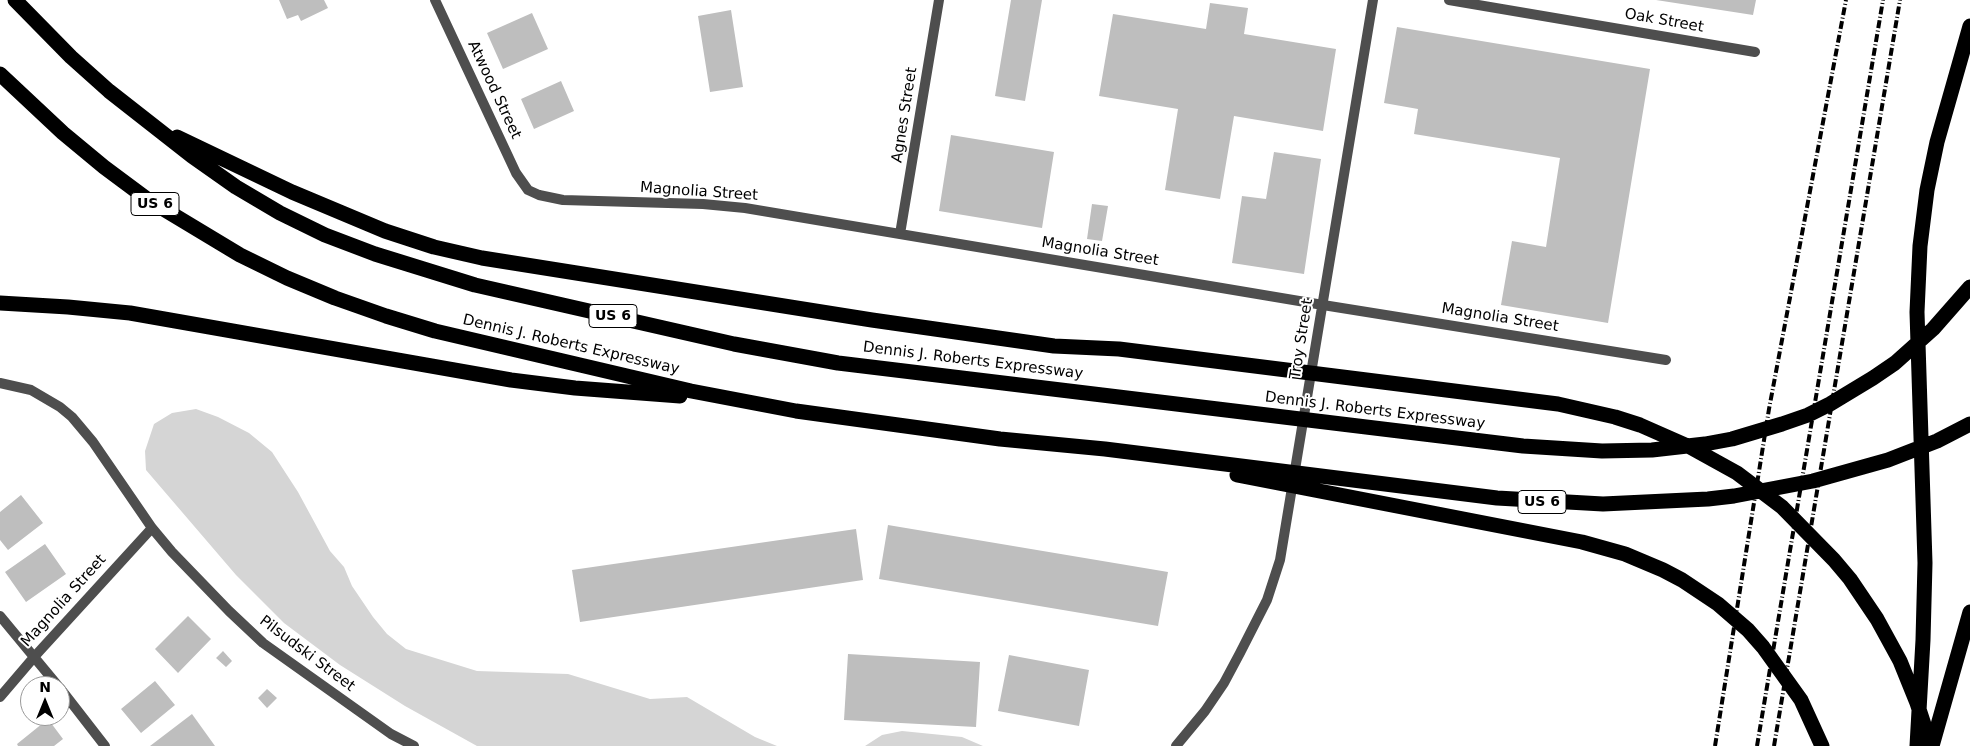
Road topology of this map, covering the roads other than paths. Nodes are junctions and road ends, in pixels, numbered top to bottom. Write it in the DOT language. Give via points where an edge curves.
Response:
graph roads {
  1 [pos="15,0"];
  2 [pos="20,0"];
  3 [pos="435,0"];
  4 [pos="939,0"];
  5 [pos="1373,0"];
  6 [pos="1450,0"];
  7 [pos="34,19"];
  8 [pos="1970,26"];
  9 [pos="1755,52"];
  10 [pos="0,74"];
  11 [pos="151,124"];
  12 [pos="528,190"];
  13 [pos="900,234"];
  14 [pos="1970,287"];
  15 [pos="0,303"];
  16 [pos="1322,305"];
  17 [pos="1666,360"];
  18 [pos="0,382"];
  19 [pos="744,402"];
  20 [pos="1970,424"];
  21 [pos="1105,449"];
  22 [pos="152,528"];
  23 [pos="1970,612"];
  24 [pos="0,616"];
  25 [pos="35,656"];
  26 [pos="50,676"];
  27 [pos="0,697"];
  28 [pos="70,701"];
  29 [pos="105,746"];
  30 [pos="414,746"];
  31 [pos="1176,746"];
  32 [pos="1822,746"];
  33 [pos="1917,746"];
  34 [pos="1931,746"];
  1 -- 7 [label="highway, Dennis J. Roberts Expressway / US 6"];
  2 -- 7 [label="highway"];
  3 -- 12 [label="street, Atwood Street" via="516,173"];
  4 -- 13 [label="street, Agnes Street"];
  5 -- 16 [label="street, Troy Street"];
  6 -- 9 [label="street, Oak Street"];
  7 -- 11 [label="highway, Dennis J. Roberts Expressway / US 6" via="90,74"];
  8 -- 33 [label="highway" via="1936,150 1919,254 1917,312 1925,563"];
  10 -- 19 [label="highway, Dennis J. Roberts Expressway / US 6" via="63,134 147,199 232,250 287,278 435,331"];
  11 -- 14 [label="highway, Dennis J. Roberts Expressway / US 6" via="236,188 280,213 375,254 475,285 785,354 899,371 1523,446 1593,451 1652,450 1732,439 1808,415 1895,363 1933,329"];
  11 -- 34 [label="highway" via="336,212 434,247 534,267 872,320 1054,346 1119,349 1558,404 1632,422 1690,447 1737,474 1782,507 1818,542 1850,579 1877,619 1900,661"];
  12 -- 13 [label="street, Magnolia Street" via="563,200 724,205"];
  13 -- 16 [label="street, Magnolia Street"];
  15 -- 19 [label="highway" via="87,308 165,318 511,380"];
  16 -- 17 [label="street, Magnolia Street"];
  16 -- 31 [label="street, Troy Street" via="1284,543 1274,581 1254,629 1224,683"];
  18 -- 22 [label="street, Pilsudski Street" via="31,390 72,417"];
  19 -- 21 [label="highway, Dennis J. Roberts Expressway / US 6" via="849,420"];
  20 -- 21 [label="highway, Dennis J. Roberts Expressway / US 6" via="1888,460 1813,481 1734,496 1628,504 1497,498"];
  21 -- 32 [label="highway" via="1582,542 1632,556 1682,580 1733,617 1778,665 1801,700"];
  22 -- 25 [label="street, Magnolia Street"];
  22 -- 30 [label="street, Pilsudski Street" via="196,578 263,644 391,734"];
  23 -- 34 [label="highway"];
  24 -- 25 [label="street"];
  25 -- 26 [label="street"];
  25 -- 27 [label="street, Magnolia Street"];
  28 -- 29 [label="street"];
}
